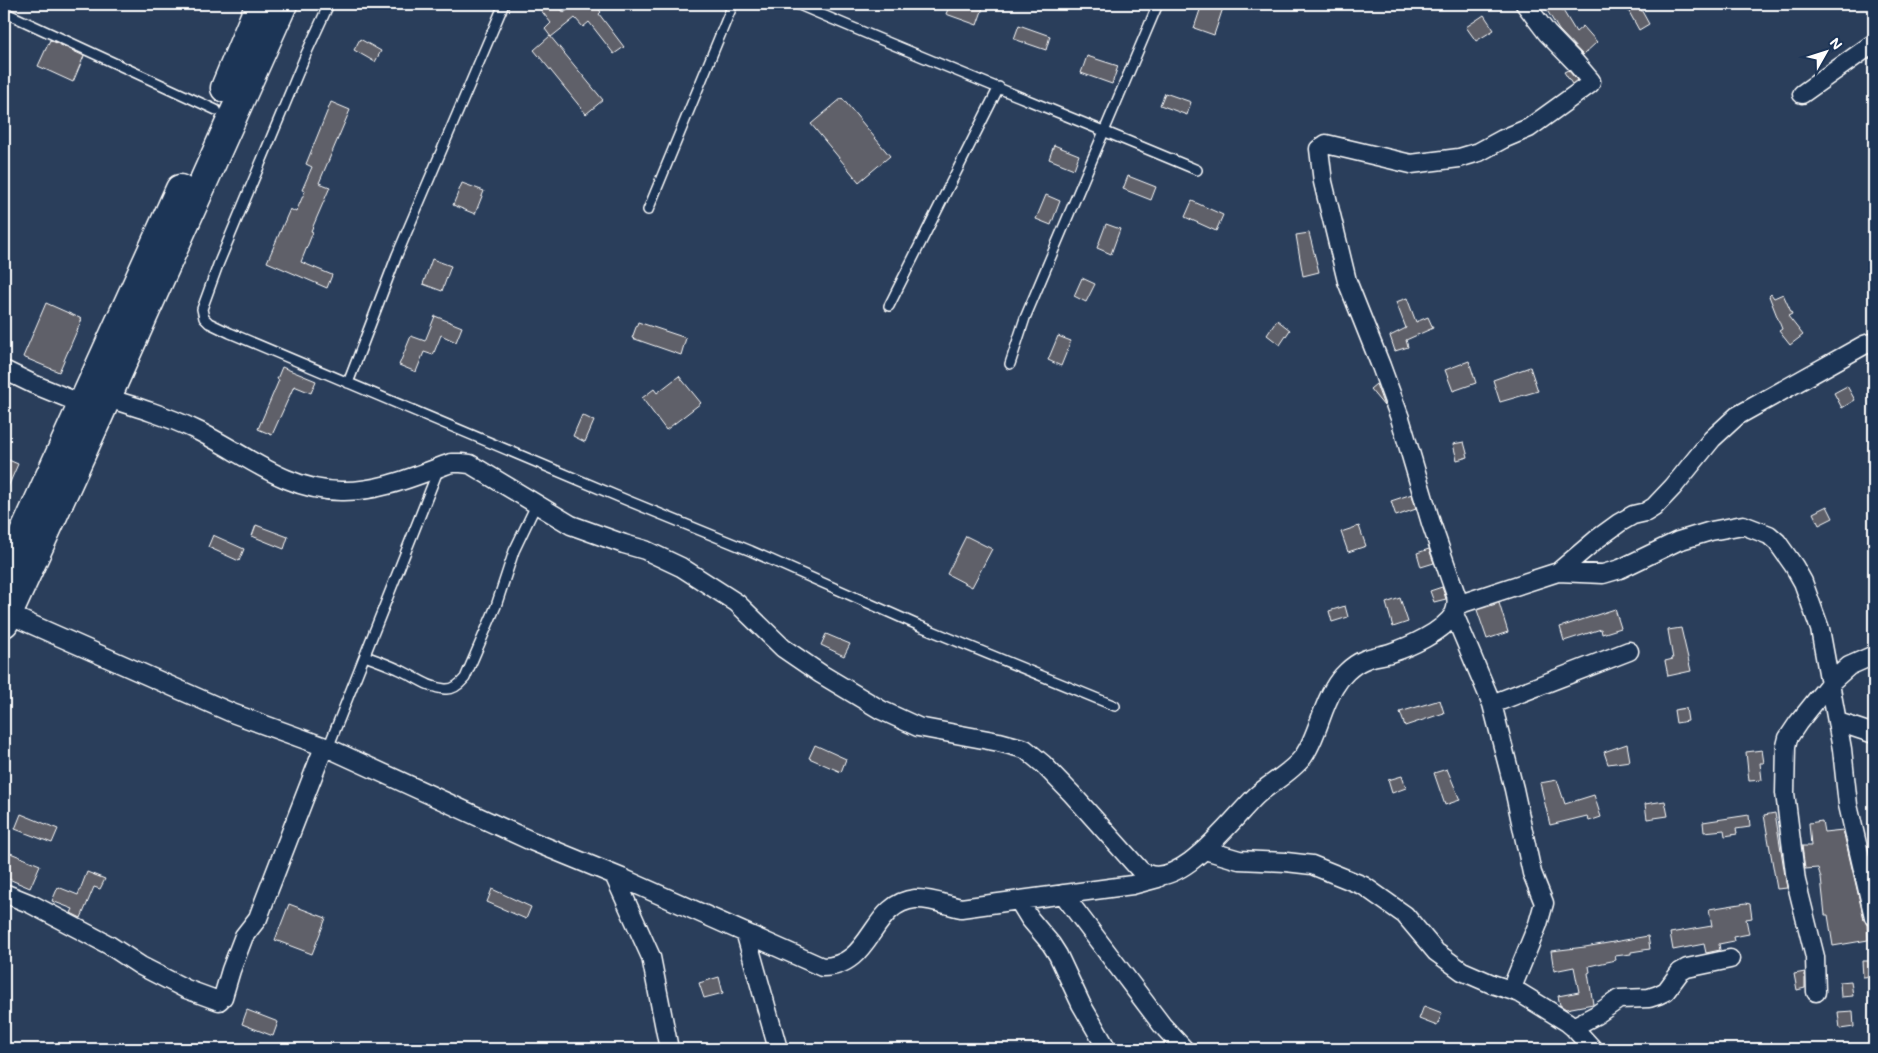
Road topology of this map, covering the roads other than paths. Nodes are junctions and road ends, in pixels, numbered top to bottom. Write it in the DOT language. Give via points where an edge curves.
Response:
graph roads {
  1 [pos="260,4"];
  2 [pos="283,4"];
  3 [pos="329,4"];
  4 [pos="504,4"];
  5 [pos="732,4"];
  6 [pos="797,4"];
  7 [pos="1158,4"];
  8 [pos="1525,4"];
  9 [pos="4,12"];
  10 [pos="1874,43"];
  11 [pos="999,88"];
  12 [pos="1802,94"];
  13 [pos="216,110"];
  14 [pos="1105,131"];
  15 [pos="1197,170"];
  16 [pos="648,210"];
  17 [pos="888,306"];
  18 [pos="1874,345"];
  19 [pos="1010,364"];
  20 [pos="4,370"];
  21 [pos="348,383"];
  22 [pos="94,401"];
  23 [pos="439,468"];
  24 [pos="536,505"];
  25 [pos="1558,572"];
  26 [pos="4,579"];
  27 [pos="1455,610"];
  28 [pos="6,618"];
  29 [pos="1629,651"];
  30 [pos="1874,655"];
  31 [pos="364,656"];
  32 [pos="1830,683"];
  33 [pos="1492,704"];
  34 [pos="1115,706"];
  35 [pos="1838,722"];
  36 [pos="1871,730"];
  37 [pos="326,747"];
  38 [pos="1205,850"];
  39 [pos="614,875"];
  40 [pos="1168,875"];
  41 [pos="4,893"];
  42 [pos="1063,894"];
  43 [pos="1019,901"];
  44 [pos="1874,917"];
  45 [pos="746,935"];
  46 [pos="1730,959"];
  47 [pos="1511,990"];
  48 [pos="1816,992"];
  49 [pos="1573,1026"];
  50 [pos="669,1049"];
  51 [pos="778,1049"];
  52 [pos="1107,1049"];
  53 [pos="1184,1049"];
  54 [pos="1593,1049"];
  1 -- 13 [label="main road"];
  2 -- 22 [label="main road"];
  3 -- 21 [label="lane" via="218,265 201,313 209,323"];
  4 -- 21 [label="lane" via="397,255"];
  5 -- 16 [label="lane"];
  6 -- 11 [label="lane"];
  7 -- 14 [label="lane"];
  8 -- 27 [label="street" via="1546,33 1590,81 1538,123 1468,156 1411,164 1326,144 1319,149 1323,182 1347,281 1400,418 1456,595"];
  9 -- 13 [label="lane"];
  10 -- 12 [label="street"];
  11 -- 14 [label="lane"];
  11 -- 17 [label="lane"];
  13 -- 22 [label="main road"];
  14 -- 15 [label="lane"];
  14 -- 19 [label="lane" via="1025,318"];
  18 -- 25 [label="street" via="1864,345 1737,416 1712,439 1654,507 1619,523"];
  20 -- 22 [label="street" via="33,384"];
  21 -- 34 [label="lane"];
  22 -- 23 [label="street" via="153,412 313,489 375,489"];
  22 -- 26 [label="main road"];
  22 -- 28 [label="main road"];
  23 -- 24 [label="street" via="451,463 470,464"];
  23 -- 31 [label="lane"];
  24 -- 31 [label="lane" via="514,551 496,606 460,684 445,690"];
  24 -- 40 [label="street" via="571,525 644,550 681,567 737,602 783,648 881,710 918,727 1025,749 1072,794 1140,870 1148,875"];
  25 -- 27 [label="street"];
  25 -- 32 [label="street" via="1603,574 1697,534 1743,525 1758,530 1777,542 1803,582 1820,629"];
  27 -- 33 [label="street"];
  27 -- 38 [label="street" via="1430,635 1412,645 1363,660 1342,677 1302,758 1256,796"];
  28 -- 37 [label="street" via="232,713"];
  29 -- 33 [label="street"];
  30 -- 32 [label="street" via="1849,666"];
  31 -- 37 [label="lane"];
  32 -- 35 [label="street"];
  32 -- 48 [label="street" via="1788,738 1784,765 1796,881 1814,951"];
  33 -- 47 [label="street" via="1532,873 1544,903"];
  35 -- 36 [label="street"];
  35 -- 44 [label="street" via="1848,805"];
  37 -- 39 [label="street" via="529,840"];
  37 -- 41 [label="street" via="258,918 244,936 219,1001 186,989 109,945"];
  38 -- 40 [label="street"];
  38 -- 47 [label="street" via="1239,860 1312,865 1338,874 1364,886 1405,915 1429,944 1462,971"];
  39 -- 45 [label="street"];
  39 -- 50 [label="street" via="651,956"];
  40 -- 42 [label="street" via="1132,885"];
  42 -- 43 [label="street"];
  42 -- 53 [label="street" via="1162,1025"];
  43 -- 45 [label="street" via="961,908 916,899 899,902 860,950 834,967 822,968"];
  43 -- 52 [label="street" via="1058,955"];
  45 -- 51 [label="street"];
  46 -- 49 [label="street" via="1687,968 1658,996 1619,999"];
  47 -- 49 [label="street"];
  49 -- 54 [label="street"];
}
